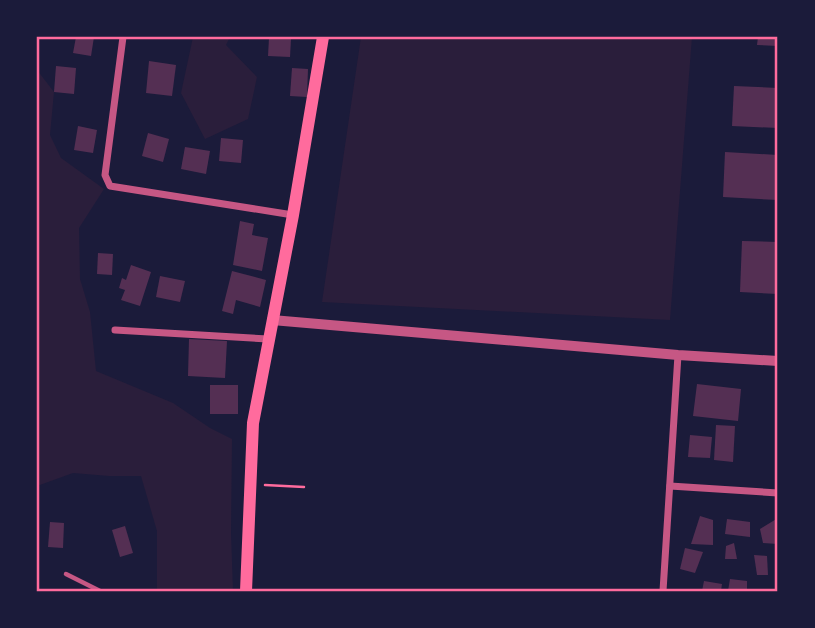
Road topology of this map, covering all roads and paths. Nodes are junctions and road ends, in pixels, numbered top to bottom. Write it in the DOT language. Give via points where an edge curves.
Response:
graph roads {
  1 [pos="123,37"];
  2 [pos="323,37"];
  3 [pos="293,215"];
  4 [pos="272,320"];
  5 [pos="115,330"];
  6 [pos="268,339"];
  7 [pos="678,355"];
  8 [pos="778,361"];
  9 [pos="251,484"];
  10 [pos="670,486"];
  11 [pos="304,487"];
  12 [pos="778,493"];
  13 [pos="66,574"];
  14 [pos="100,591"];
  15 [pos="246,591"];
  16 [pos="663,591"];
  1 -- 3 [label="street" via="105,175 110,186"];
  2 -- 3 [label="main road"];
  3 -- 4 [label="main road"];
  4 -- 6 [label="main road"];
  4 -- 7 [label="street"];
  5 -- 6 [label="street"];
  6 -- 9 [label="main road" via="253,423"];
  7 -- 8 [label="street"];
  7 -- 10 [label="street"];
  9 -- 11 [label="path"];
  9 -- 15 [label="main road"];
  10 -- 12 [label="street"];
  10 -- 16 [label="street"];
  13 -- 14 [label="lane"];
}
